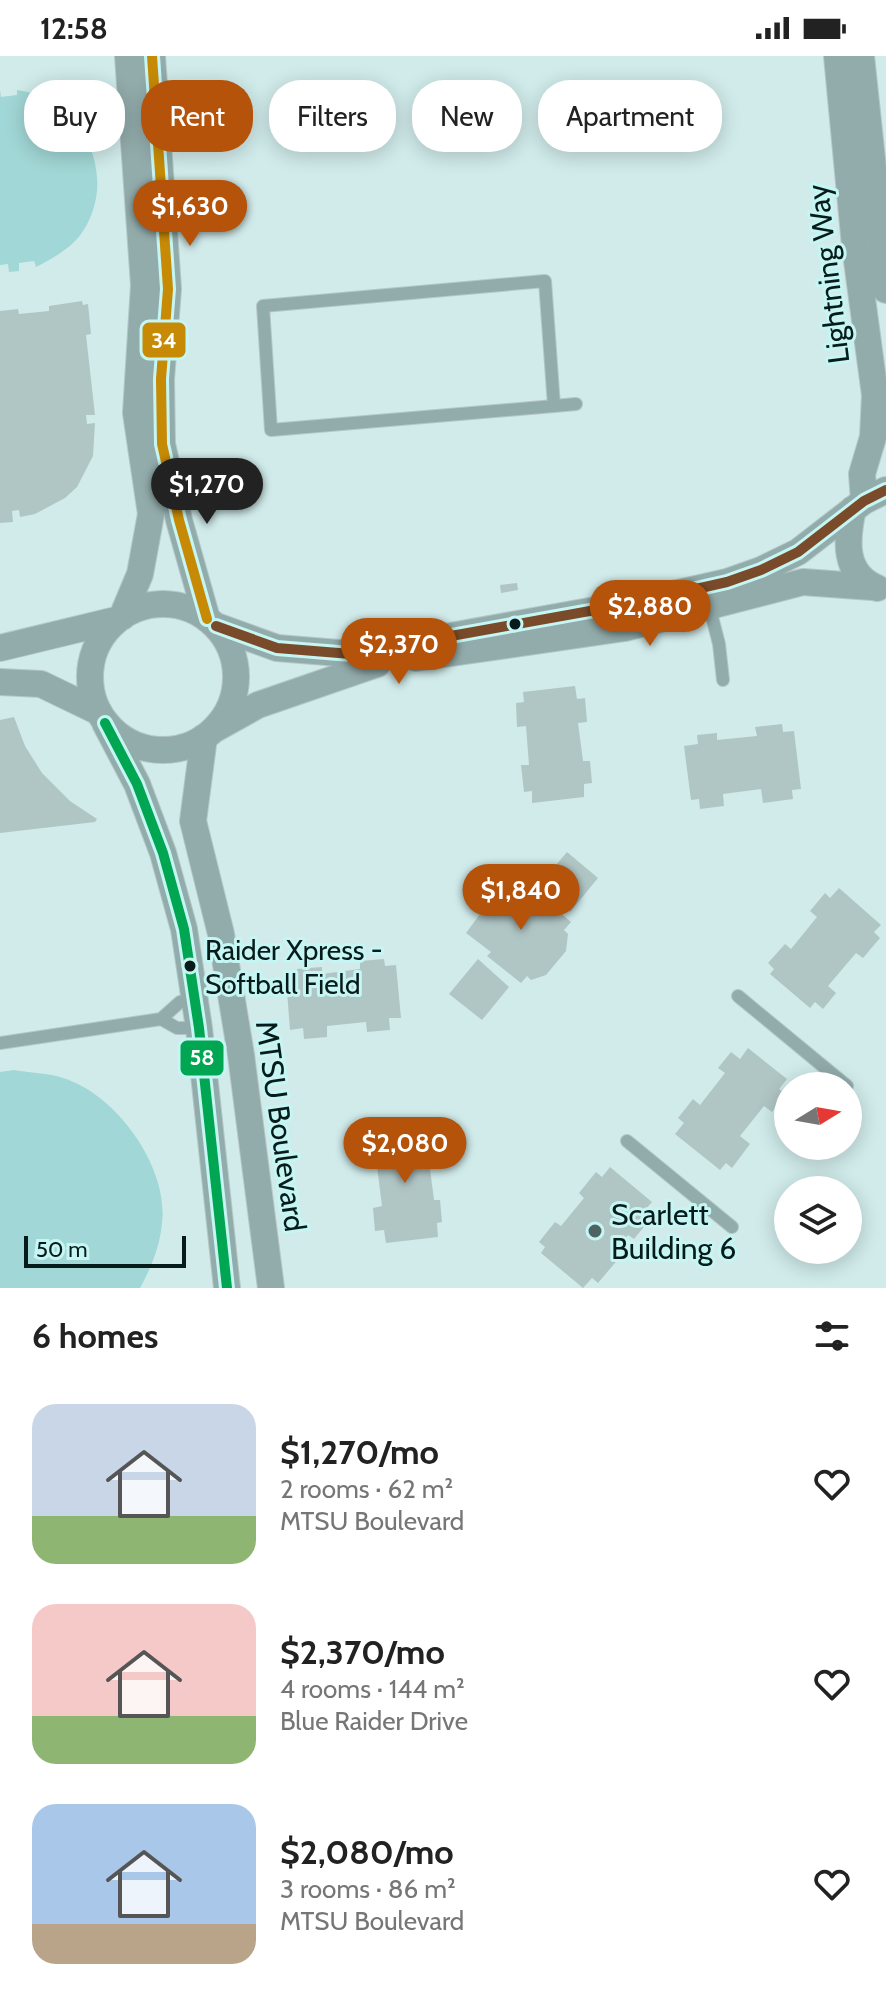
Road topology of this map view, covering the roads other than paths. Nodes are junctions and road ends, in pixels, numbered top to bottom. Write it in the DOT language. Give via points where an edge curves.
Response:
graph roads {
  1 [pos="128,56"];
  2 [pos="152,56"];
  3 [pos="837,56"];
  4 [pos="861,56"];
  5 [pos="879,165"];
  6 [pos="886,290"];
  7 [pos="576,404"];
  8 [pos="554,406"];
  9 [pos="868,500"];
  10 [pos="879,589"];
  11 [pos="710,609"];
  12 [pos="119,619"];
  13 [pos="212,622"];
  14 [pos="0,648"];
  15 [pos="723,680"];
  16 [pos="0,682"];
  17 [pos="102,717"];
  18 [pos="210,733"];
  19 [pos="738,996"];
  20 [pos="194,998"];
  21 [pos="161,1019"];
  22 [pos="199,1028"];
  23 [pos="0,1043"];
  24 [pos="830,1072"];
  25 [pos="627,1141"];
  26 [pos="732,1227"];
  27 [pos="227,1288"];
  28 [pos="271,1288"];
  1 -- 12 [label="street" via="144,285 136,413 151,514 140,574"];
  2 -- 13 [label="street" via="168,289 162,444 179,520"];
  3 -- 9 [label="street, Lightning Way" via="875,395 873,437 862,474"];
  4 -- 5 [label="street, Lightning Way"];
  5 -- 6 [label="street, Lightning Way"];
  7 -- 8 [label="lane"];
  8 -- 8 [label="lane" via="271,430 263,306 545,281"];
  9 -- 10 [label="street, Lightning Way" via="847,546 851,564"];
  9 -- 13 [label="street" via="798,552 761,570 634,603 351,654 277,648"];
  10 -- 11 [label="street" via="803,582"];
  11 -- 15 [label="lane"];
  11 -- 18 [label="street" via="625,628 363,666 258,705"];
  12 -- 13 [label="street" via="156,604 178,605"];
  12 -- 14 [label="street"];
  12 -- 17 [label="street" via="101,637 90,671"];
  13 -- 18 [label="street" via="229,644 236,678 228,711"];
  16 -- 17 [label="street" via="41,684"];
  17 -- 18 [label="street" via="124,739 146,749 171,750"];
  17 -- 20 [label="street" via="137,784 163,853 184,929"];
  18 -- 28 [label="street, MTSU Boulevard" via="193,821 221,934"];
  19 -- 24 [label="lane"];
  20 -- 21 [label="lane" via="180,1002"];
  20 -- 22 [label="street"];
  21 -- 22 [label="lane" via="177,1028"];
  21 -- 23 [label="lane"];
  22 -- 27 [label="street"];
  25 -- 26 [label="lane"];
}
